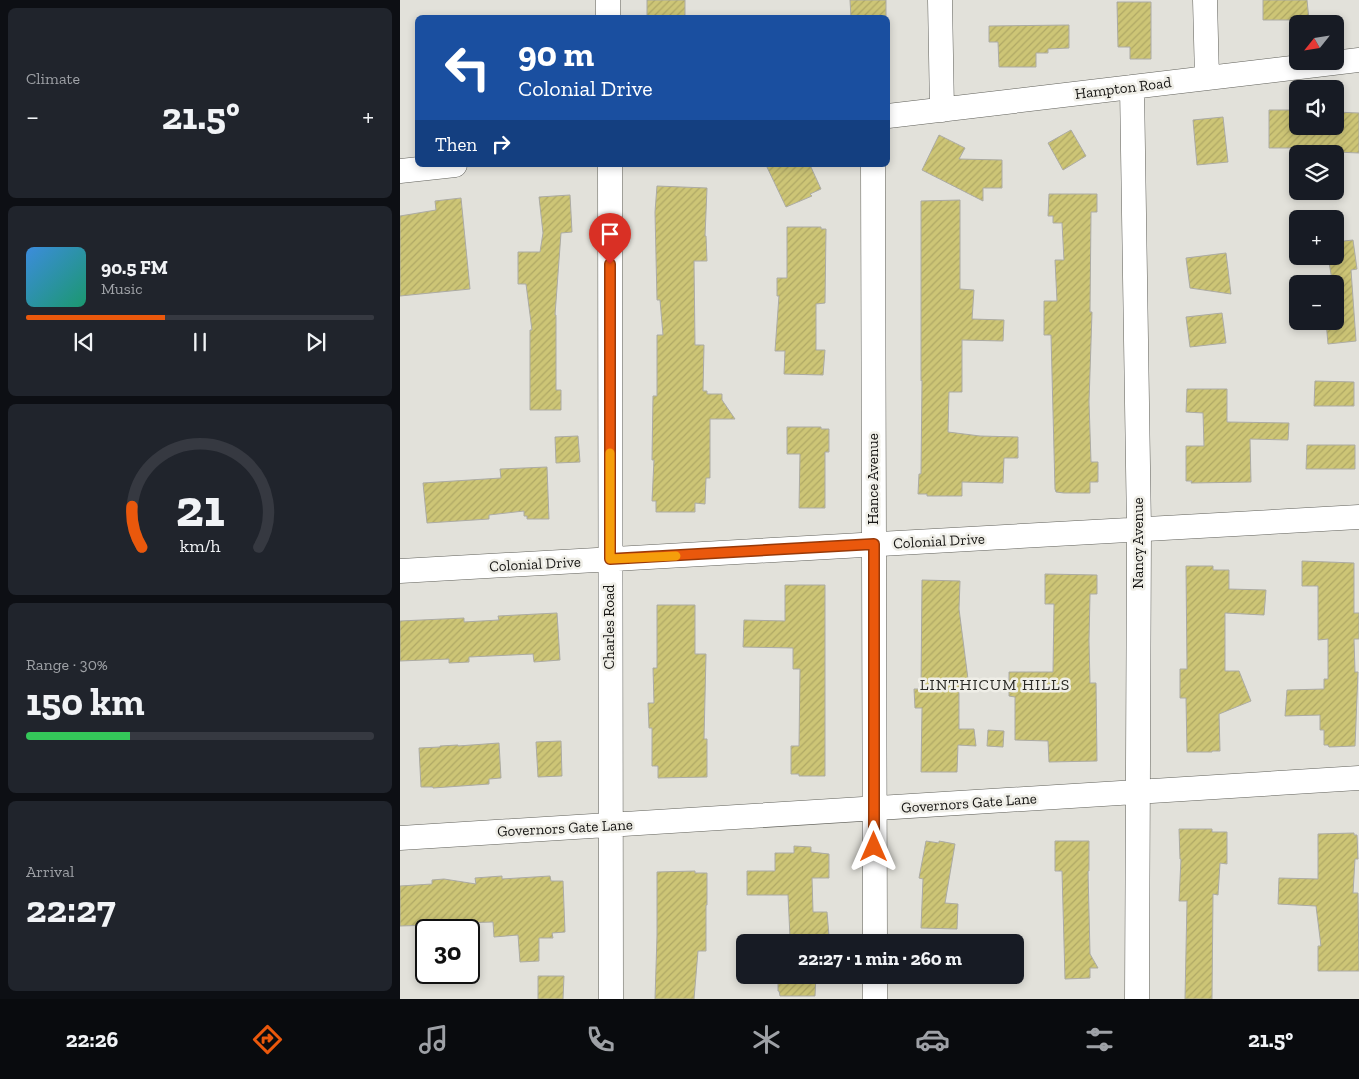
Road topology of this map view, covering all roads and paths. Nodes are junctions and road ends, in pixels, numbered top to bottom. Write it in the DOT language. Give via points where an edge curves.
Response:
graph roads {
  1 [pos="608,0"];
  2 [pos="940,0"];
  3 [pos="1205,0"];
  4 [pos="608,15"];
  5 [pos="1359,60"];
  6 [pos="1207,78"];
  7 [pos="1132,87"];
  8 [pos="942,110"];
  9 [pos="890,116"];
  10 [pos="437,167"];
  11 [pos="610,167"];
  12 [pos="872,167"];
  13 [pos="400,171"];
  14 [pos="1359,517"];
  15 [pos="1139,529"];
  16 [pos="874,544"];
  17 [pos="610,559"];
  18 [pos="400,571"];
  19 [pos="1359,778"];
  20 [pos="1138,792"];
  21 [pos="874,809"];
  22 [pos="609,826"];
  23 [pos="400,838"];
  24 [pos="875,934"];
  25 [pos="875,984"];
  26 [pos="611,999"];
  27 [pos="875,999"];
  28 [pos="1137,999"];
  1 -- 4 [label="street"];
  2 -- 8 [label="street"];
  3 -- 6 [label="street"];
  5 -- 6 [label="street, Hampton Road"];
  6 -- 7 [label="street, Hampton Road"];
  7 -- 8 [label="street, Hampton Road"];
  7 -- 15 [label="street, Nancy Avenue"];
  8 -- 9 [label="street, Hampton Road"];
  10 -- 13 [label="street"];
  11 -- 17 [label="street, Charles Road"];
  12 -- 16 [label="street, Hance Avenue"];
  14 -- 15 [label="street, Colonial Drive"];
  15 -- 16 [label="street, Colonial Drive"];
  15 -- 20 [label="street, Nancy Avenue"];
  16 -- 17 [label="street, Colonial Drive"];
  16 -- 21 [label="street, Hance Avenue"];
  17 -- 18 [label="street, Colonial Drive"];
  17 -- 22 [label="street, Charles Road"];
  19 -- 20 [label="street, Governors Gate Lane"];
  20 -- 21 [label="street, Governors Gate Lane"];
  20 -- 28 [label="street, Nancy Avenue"];
  21 -- 22 [label="street, Governors Gate Lane"];
  21 -- 24 [label="street, Hance Avenue"];
  22 -- 23 [label="street, Governors Gate Lane"];
  22 -- 26 [label="street, Charles Road"];
  25 -- 27 [label="street"];
}
